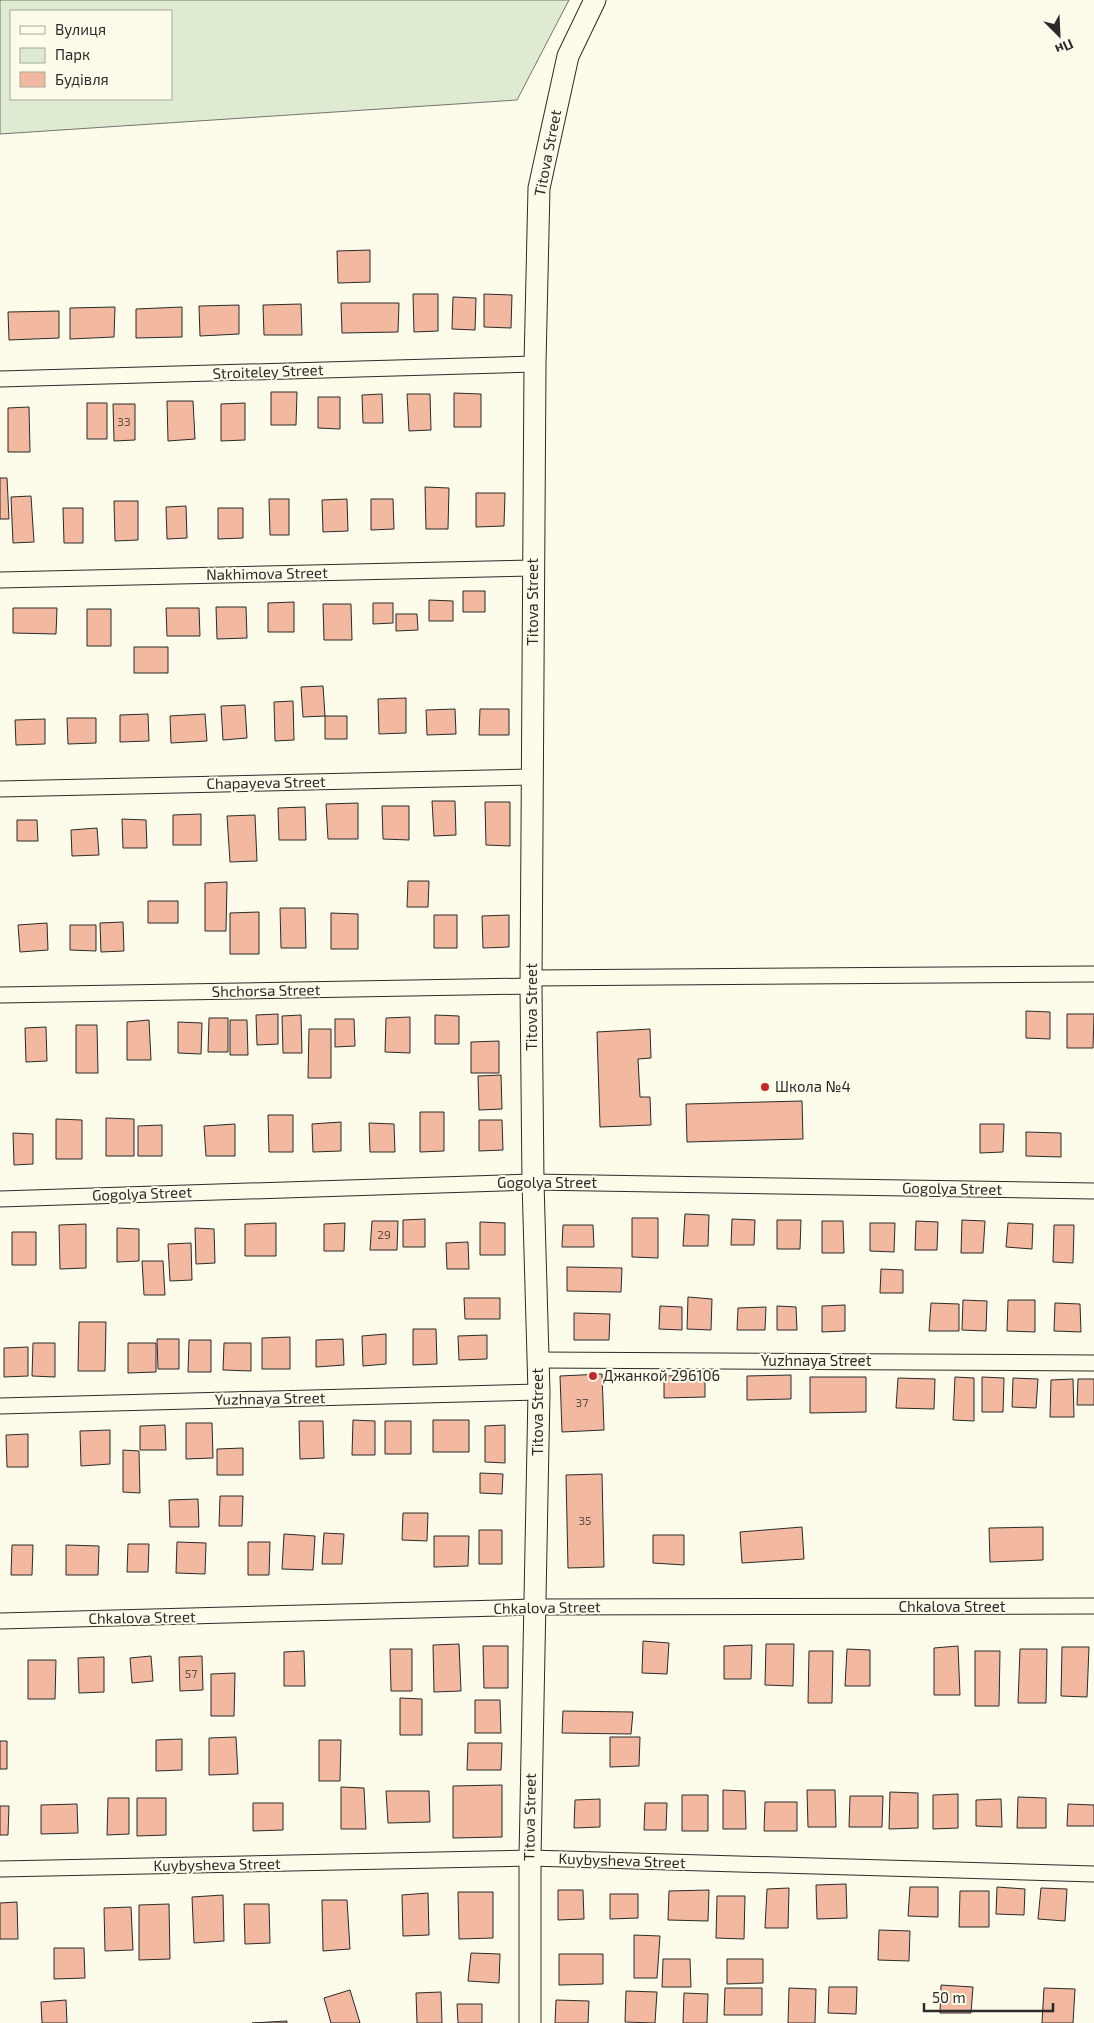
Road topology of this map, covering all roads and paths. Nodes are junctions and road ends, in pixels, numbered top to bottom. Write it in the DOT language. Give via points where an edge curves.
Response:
graph roads {
  1 [pos="595,0"];
  2 [pos="535,364"];
  3 [pos="0,379"];
  4 [pos="534,568"];
  5 [pos="0,580"];
  6 [pos="532,777"];
  7 [pos="0,789"];
  8 [pos="1094,974"];
  9 [pos="531,982"];
  10 [pos="0,995"];
  11 [pos="533,1182"];
  12 [pos="1094,1191"];
  13 [pos="0,1199"];
  14 [pos="538,1360"];
  15 [pos="1094,1363"];
  16 [pos="539,1392"];
  17 [pos="0,1406"];
  18 [pos="1094,1606"];
  19 [pos="534,1607"];
  20 [pos="0,1621"];
  21 [pos="530,1858"];
  22 [pos="0,1869"];
  23 [pos="1094,1874"];
  24 [pos="530,2023"];
  1 -- 2 [label="main road, Titova Street" via="568,56 539,188"];
  2 -- 3 [label="street, Stroiteley Street"];
  2 -- 4 [label="main road, Titova Street"];
  4 -- 5 [label="street, Nakhimova Street"];
  4 -- 6 [label="main road, Titova Street"];
  6 -- 7 [label="street, Chapayeva Street"];
  6 -- 9 [label="main road, Titova Street"];
  8 -- 9 [label="street, Shchorsa Street"];
  9 -- 10 [label="street, Shchorsa Street"];
  9 -- 11 [label="main road, Titova Street"];
  11 -- 12 [label="street, Gogolya Street"];
  11 -- 13 [label="street, Gogolya Street"];
  11 -- 14 [label="main road, Titova Street"];
  14 -- 15 [label="street, Yuzhnaya Street"];
  14 -- 16 [label="main road, Titova Street"];
  16 -- 17 [label="street, Yuzhnaya Street"];
  16 -- 19 [label="main road, Titova Street"];
  18 -- 19 [label="street, Chkalova Street"];
  19 -- 20 [label="street, Chkalova Street"];
  19 -- 21 [label="main road, Titova Street"];
  21 -- 22 [label="street, Kuybysheva Street"];
  21 -- 23 [label="street, Kuybysheva Street"];
  21 -- 24 [label="main road, Titova Street"];
}
